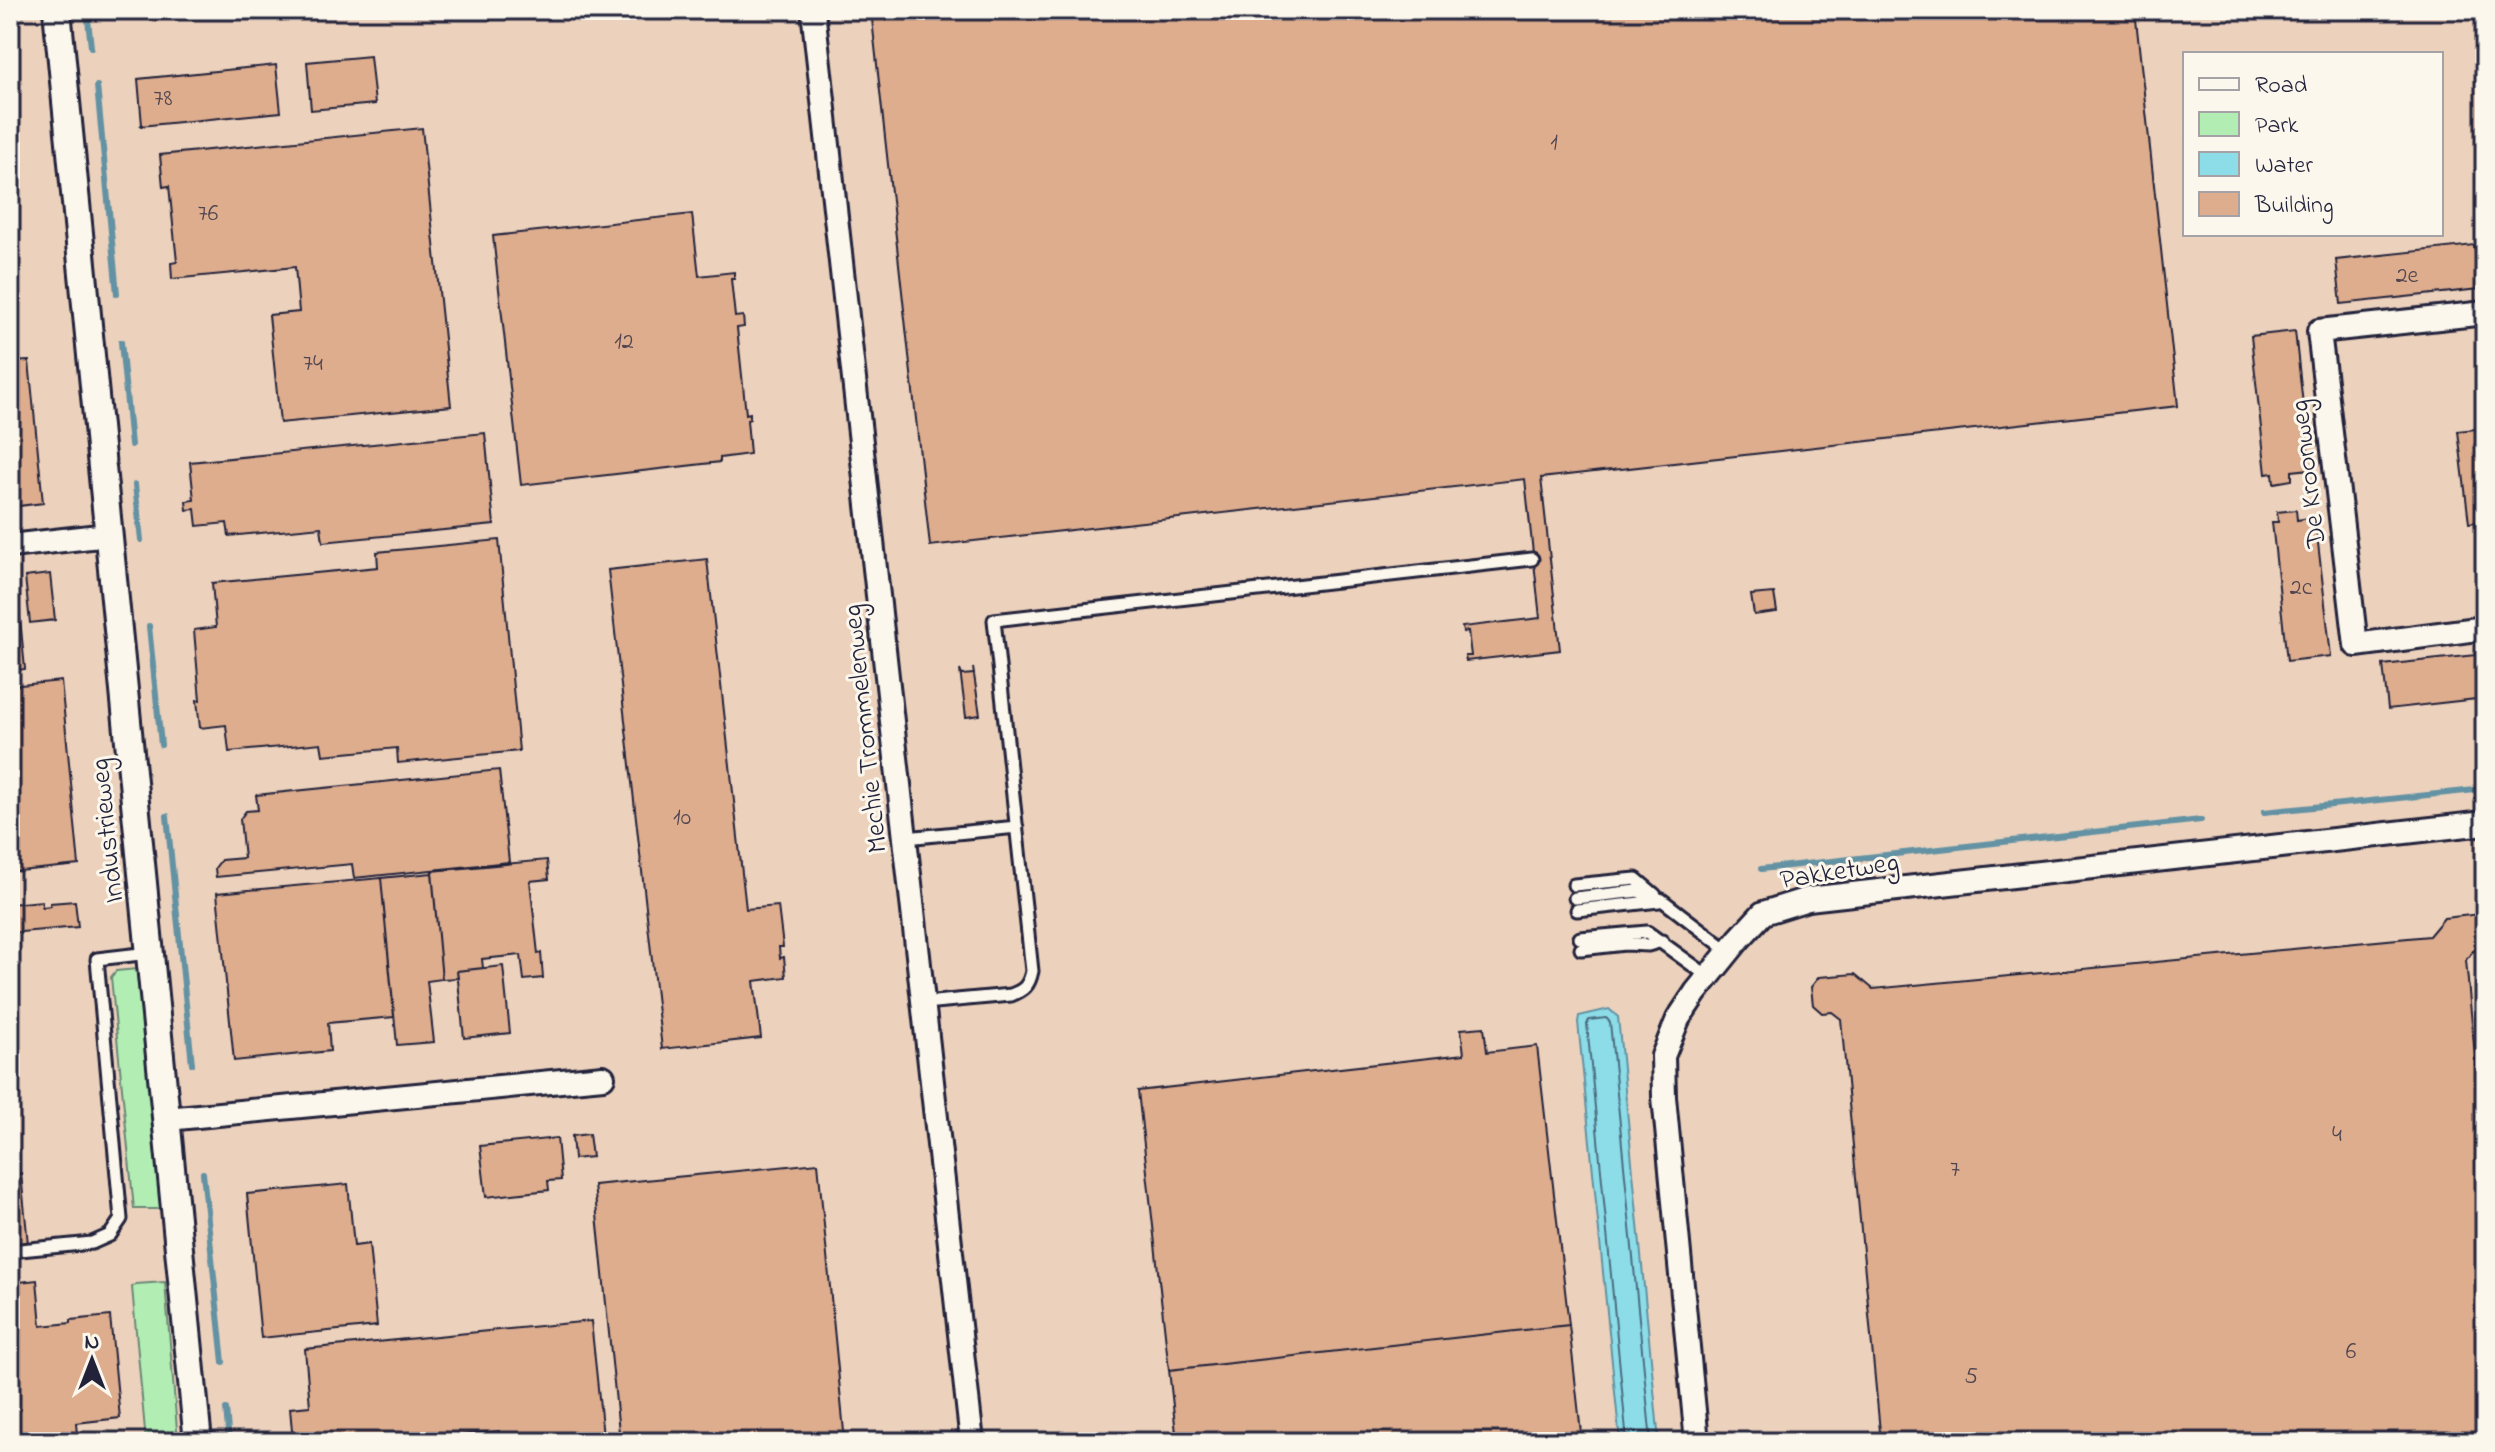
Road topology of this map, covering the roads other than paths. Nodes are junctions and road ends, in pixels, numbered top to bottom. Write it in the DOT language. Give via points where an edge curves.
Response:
graph roads {
  1 [pos="57,10"];
  2 [pos="813,10"];
  3 [pos="2485,313"];
  4 [pos="108,535"];
  5 [pos="10,546"];
  6 [pos="1532,559"];
  7 [pos="2485,628"];
  8 [pos="2485,823"];
  9 [pos="1017,827"];
  10 [pos="906,838"];
  11 [pos="1574,885"];
  12 [pos="1662,900"];
  13 [pos="1576,904"];
  14 [pos="1581,944"];
  15 [pos="1730,952"];
  16 [pos="150,953"];
  17 [pos="1709,977"];
  18 [pos="924,1003"];
  19 [pos="603,1077"];
  20 [pos="167,1119"];
  21 [pos="10,1251"];
  22 [pos="198,1442"];
  23 [pos="972,1442"];
  24 [pos="1697,1442"];
  1 -- 4 [label="street, Industrieweg"];
  2 -- 10 [label="street, Mechie Trommelenweg"];
  3 -- 7 [label="street, De Kroonweg" via="2319,331 2356,645"];
  4 -- 5 [label="street"];
  4 -- 16 [label="street, Industrieweg"];
  6 -- 9 [label="lane" via="994,620"];
  8 -- 15 [label="street, Pakketweg" via="1808,899 1763,913"];
  9 -- 10 [label="lane"];
  9 -- 18 [label="lane" via="1030,982 1011,995"];
  10 -- 18 [label="street, Mechie Trommelenweg"];
  11 -- 12 [label="lane" via="1636,879"];
  12 -- 13 [label="lane"];
  12 -- 15 [label="lane"];
  14 -- 17 [label="lane" via="1662,941"];
  15 -- 17 [label="street, Pakketweg"];
  16 -- 20 [label="street, Industrieweg"];
  16 -- 21 [label="lane" via="97,959 121,1219 110,1235 92,1243"];
  17 -- 24 [label="street, Pakketweg" via="1678,1019 1663,1056"];
  18 -- 23 [label="street, Mechie Trommelenweg"];
  19 -- 20 [label="street"];
  20 -- 22 [label="street, Industrieweg"];
}
